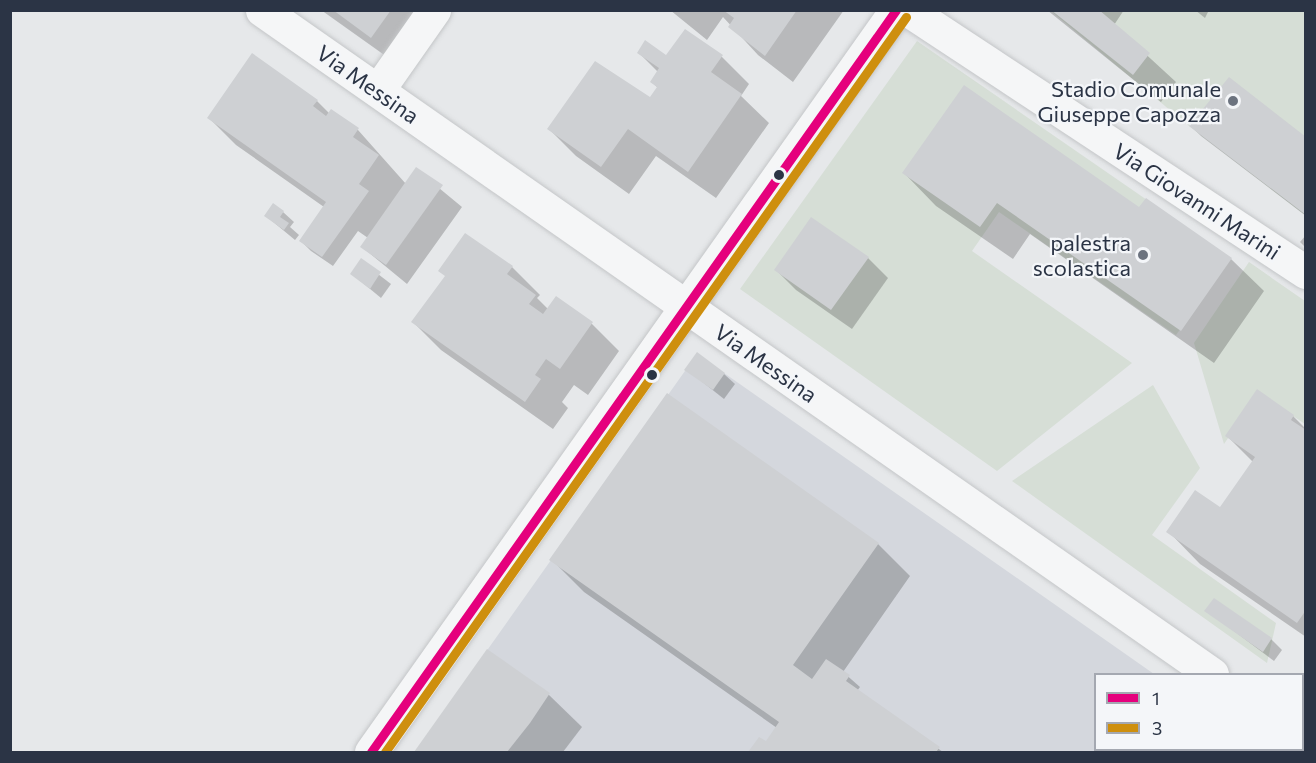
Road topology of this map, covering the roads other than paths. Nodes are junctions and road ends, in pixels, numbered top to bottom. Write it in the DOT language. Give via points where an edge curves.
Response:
graph roads {
  1 [pos="262,10"];
  2 [pos="434,10"];
  3 [pos="896,10"];
  4 [pos="908,10"];
  5 [pos="378,90"];
  6 [pos="1305,272"];
  7 [pos="686,307"];
  8 [pos="1209,673"];
  9 [pos="371,753"];
  1 -- 5 [label="street, Via Messina"];
  2 -- 5 [label="street"];
  3 -- 7 [label="street"];
  4 -- 6 [label="street, Via Giovanni Marini"];
  5 -- 7 [label="street, Via Messina"];
  7 -- 8 [label="street, Via Messina"];
  7 -- 9 [label="street"];
}
